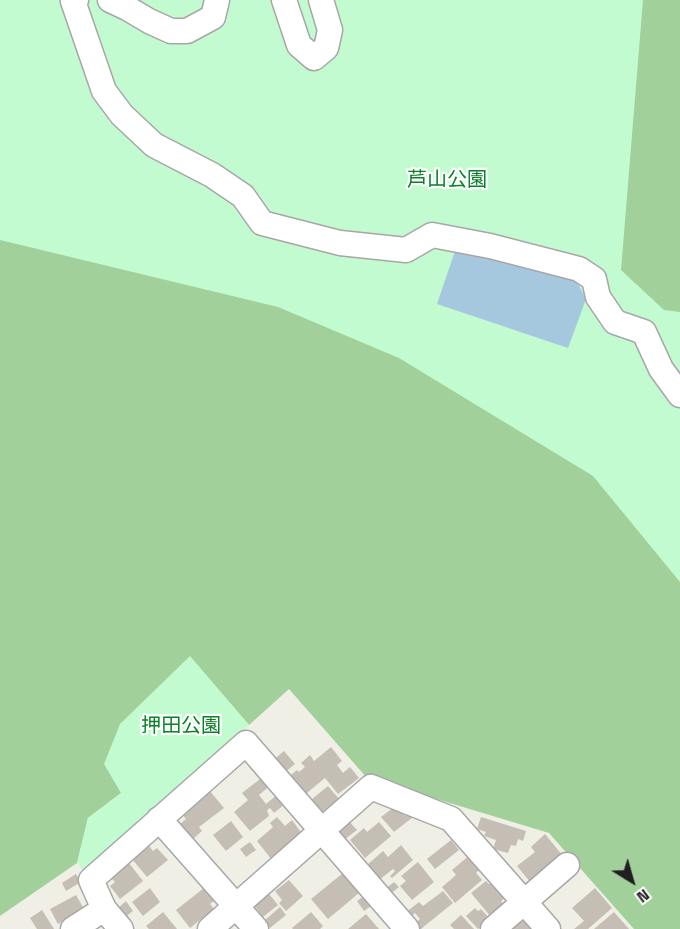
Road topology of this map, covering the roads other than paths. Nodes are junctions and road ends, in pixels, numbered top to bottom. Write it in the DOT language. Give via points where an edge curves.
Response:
graph roads {
  1 [pos="76,0"];
  2 [pos="110,0"];
  3 [pos="217,0"];
  4 [pos="284,0"];
  5 [pos="321,0"];
  6 [pos="680,395"];
  7 [pos="159,819"];
  8 [pos="321,831"];
  9 [pos="567,865"];
  10 [pos="523,902"];
  11 [pos="235,906"];
  12 [pos="104,909"];
  13 [pos="73,929"];
  14 [pos="121,929"];
  15 [pos="210,929"];
  16 [pos="256,929"];
  17 [pos="407,929"];
  18 [pos="493,929"];
  19 [pos="548,929"];
  1 -- 6 [label="street" via="73,1 104,91 122,115 154,145 243,196 261,223 340,243 406,250 432,235 579,268 594,279 598,297 615,322 644,332 661,369"];
  2 -- 3 [label="street" via="171,31 187,31 213,17"];
  4 -- 5 [label="street" via="299,45 314,58 326,48 330,30"];
  7 -- 8 [label="street" via="246,743"];
  7 -- 11 [label="street"];
  7 -- 12 [label="street" via="91,880"];
  8 -- 10 [label="street" via="371,787 451,819"];
  8 -- 11 [label="street"];
  8 -- 17 [label="street"];
  9 -- 10 [label="street"];
  10 -- 18 [label="street"];
  10 -- 19 [label="street"];
  11 -- 15 [label="street"];
  11 -- 16 [label="street"];
  12 -- 13 [label="street"];
  12 -- 14 [label="street"];
}
